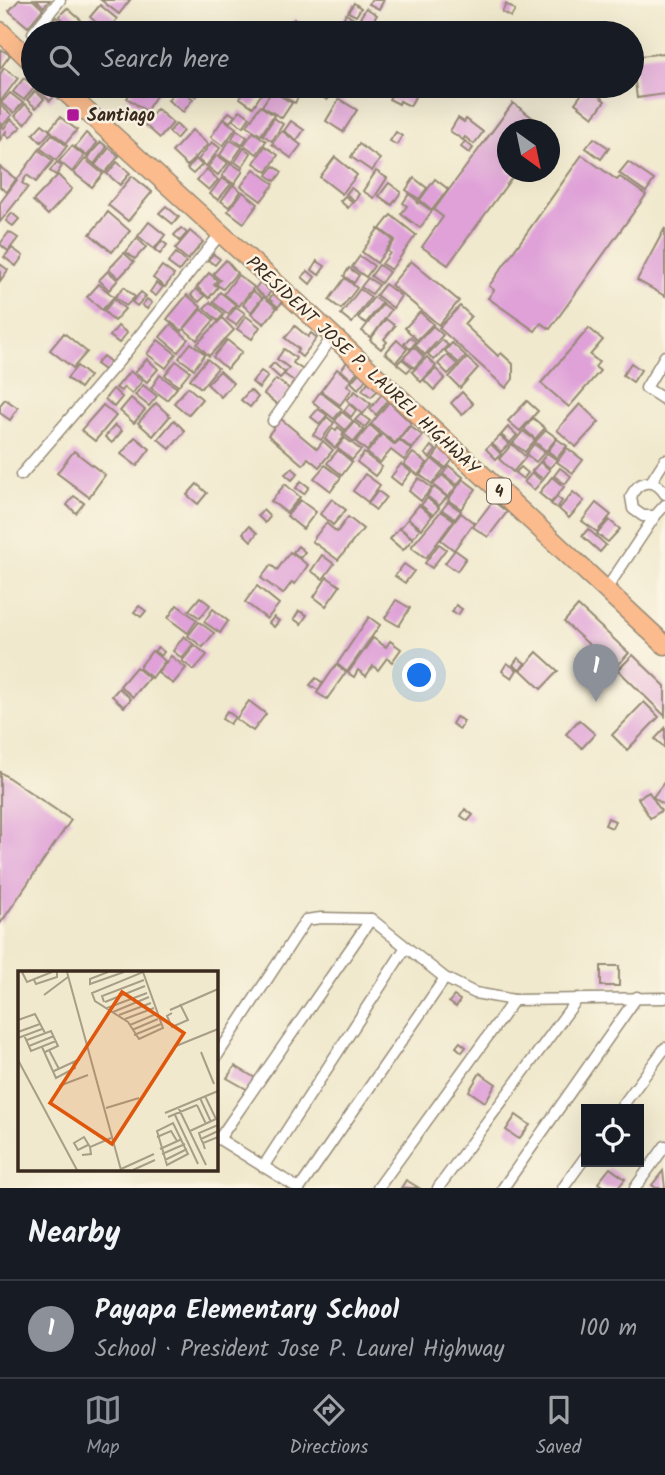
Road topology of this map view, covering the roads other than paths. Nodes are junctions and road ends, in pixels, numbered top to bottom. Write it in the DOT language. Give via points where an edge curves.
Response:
graph roads {
  1 [pos="61,0"];
  2 [pos="43,21"];
  3 [pos="0,31"];
  4 [pos="20,50"];
  5 [pos="72,98"];
  6 [pos="221,233"];
  7 [pos="333,336"];
  8 [pos="665,356"];
  9 [pos="665,400"];
  10 [pos="273,421"];
  11 [pos="665,460"];
  12 [pos="21,475"];
  13 [pos="651,482"];
  14 [pos="665,494"];
  15 [pos="665,505"];
  16 [pos="655,516"];
  17 [pos="605,591"];
  18 [pos="665,645"];
  19 [pos="371,919"];
  20 [pos="406,947"];
  21 [pos="445,978"];
  22 [pos="578,998"];
  23 [pos="637,998"];
  24 [pos="665,998"];
  25 [pos="514,1000"];
  26 [pos="665,1048"];
  27 [pos="217,1056"];
  28 [pos="624,1104"];
  29 [pos="217,1137"];
  30 [pos="665,1146"];
  31 [pos="581,1163"];
  32 [pos="263,1167"];
  33 [pos="299,1188"];
  34 [pos="378,1188"];
  35 [pos="438,1188"];
  36 [pos="503,1188"];
  37 [pos="563,1188"];
  38 [pos="635,1188"];
  1 -- 2 [label="street"];
  3 -- 4 [label="highway"];
  5 -- 6 [label="highway, PRESIDENT JOSE P. LAUREL HIGHWAY / 4"];
  6 -- 7 [label="highway, PRESIDENT JOSE P. LAUREL HIGHWAY / 4"];
  6 -- 12 [label="street"];
  7 -- 10 [label="street"];
  7 -- 17 [label="highway, PRESIDENT JOSE P. LAUREL HIGHWAY / 4"];
  8 -- 9 [label="street" via="646,388"];
  11 -- 13 [label="street"];
  13 -- 14 [label="street"];
  13 -- 16 [label="street" via="636,486 631,503 637,514"];
  15 -- 16 [label="street"];
  16 -- 17 [label="street"];
  17 -- 18 [label="highway, PRESIDENT JOSE P. LAUREL HIGHWAY / 4"];
  19 -- 20 [label="street"];
  19 -- 27 [label="street" via="306,920"];
  19 -- 29 [label="street"];
  20 -- 21 [label="street"];
  20 -- 32 [label="street"];
  21 -- 25 [label="street" via="475,993"];
  21 -- 33 [label="street"];
  22 -- 23 [label="street"];
  22 -- 25 [label="street"];
  22 -- 35 [label="street"];
  23 -- 24 [label="street"];
  23 -- 36 [label="street"];
  25 -- 34 [label="street"];
  26 -- 28 [label="street"];
  29 -- 32 [label="street"];
  30 -- 38 [label="street"];
  31 -- 37 [label="street"];
  32 -- 33 [label="street"];
}
